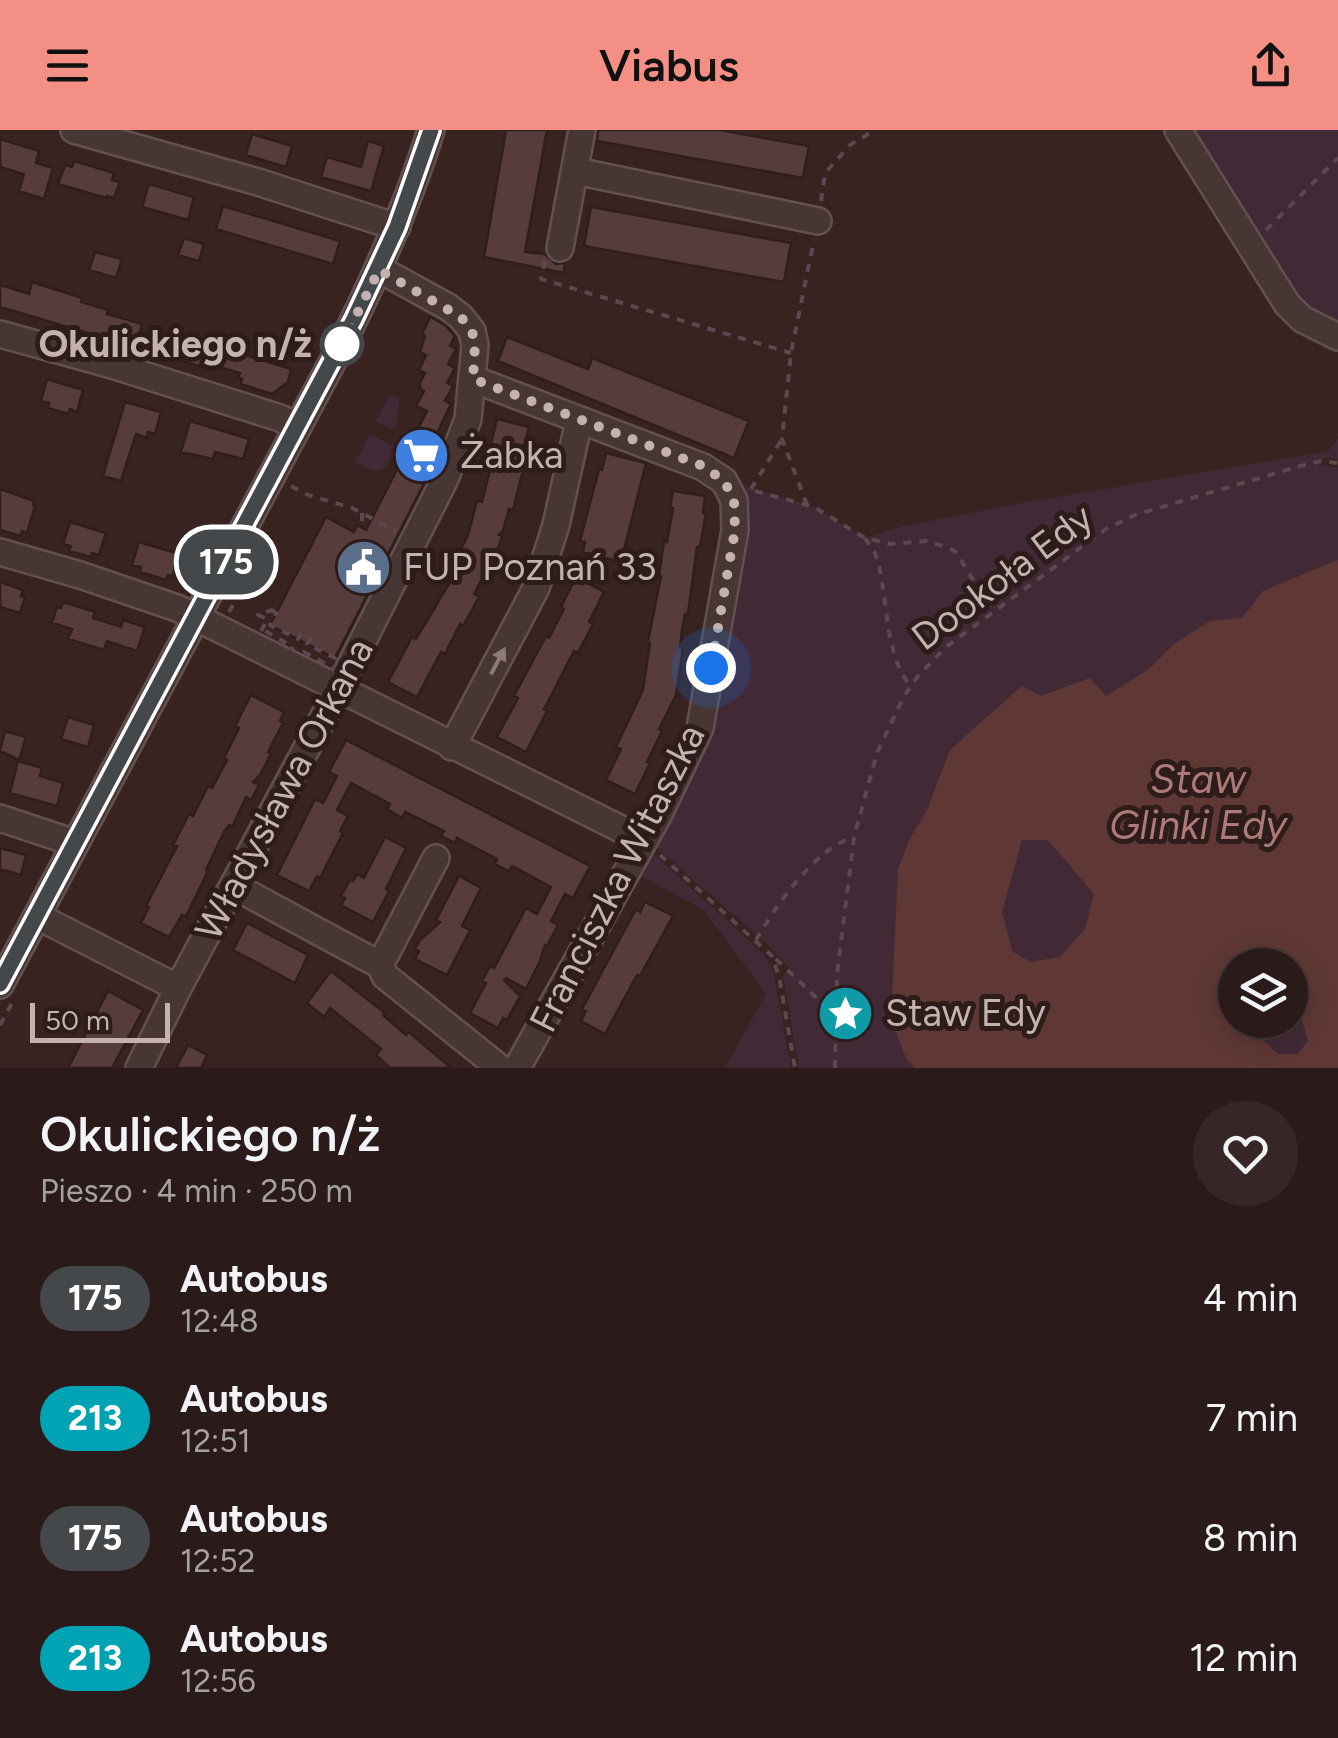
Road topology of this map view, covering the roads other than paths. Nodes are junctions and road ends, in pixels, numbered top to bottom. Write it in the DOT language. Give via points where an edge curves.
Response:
graph roads {
  1 [pos="74,130"];
  2 [pos="431,130"];
  3 [pos="582,130"];
  4 [pos="1178,130"];
  5 [pos="576,171"];
  6 [pos="818,221"];
  7 [pos="397,227"];
  8 [pos="560,248"];
  9 [pos="379,270"];
  10 [pos="0,334"];
  11 [pos="1338,337"];
  12 [pos="473,379"];
  13 [pos="580,421"];
  14 [pos="298,426"];
  15 [pos="0,552"];
  16 [pos="196,617"];
  17 [pos="340,677"];
  18 [pos="452,747"];
  19 [pos="0,818"];
  20 [pos="643,840"];
  21 [pos="75,844"];
  22 [pos="436,858"];
  23 [pos="234,886"];
  24 [pos="37,916"];
  25 [pos="380,965"];
  26 [pos="0,985"];
  27 [pos="178,988"];
  28 [pos="139,1068"];
  29 [pos="500,1068"];
  30 [pos="517,1068"];
  1 -- 7 [label="street"];
  2 -- 7 [label="street"];
  3 -- 5 [label="street"];
  4 -- 11 [label="street" via="1280,296 1302,319"];
  5 -- 6 [label="street"];
  5 -- 8 [label="street"];
  7 -- 9 [label="street"];
  9 -- 12 [label="street, Władysława Orkana" via="461,317 475,345"];
  9 -- 14 [label="street"];
  10 -- 14 [label="street"];
  12 -- 13 [label="street"];
  12 -- 17 [label="street, Władysława Orkana" via="460,445"];
  18 -- 13 [label="street, one-way" via="536,588"];
  13 -- 20 [label="street, Franciszka Witaszka" via="703,466 724,481 734,500 735,530 702,718"];
  14 -- 16 [label="street"];
  15 -- 16 [label="street"];
  16 -- 17 [label="street"];
  16 -- 21 [label="street"];
  17 -- 18 [label="street"];
  17 -- 23 [label="street, Władysława Orkana"];
  18 -- 20 [label="street"];
  19 -- 21 [label="street"];
  20 -- 30 [label="street, Franciszka Witaszka"];
  21 -- 24 [label="street"];
  22 -- 25 [label="street"];
  23 -- 25 [label="street"];
  23 -- 27 [label="street, Władysława Orkana"];
  24 -- 26 [label="street"];
  24 -- 27 [label="street"];
  25 -- 29 [label="street"];
  27 -- 28 [label="street, Władysława Orkana"];
}
